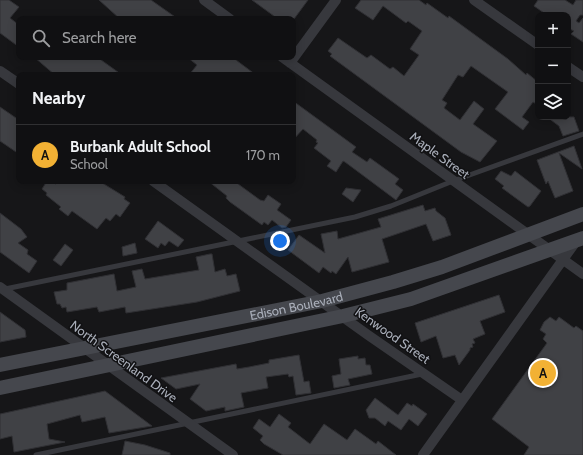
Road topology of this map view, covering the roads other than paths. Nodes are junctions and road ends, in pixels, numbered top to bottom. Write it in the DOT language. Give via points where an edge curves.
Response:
graph roads {
  1 [pos="204,0"];
  2 [pos="336,0"];
  3 [pos="474,0"];
  4 [pos="226,16"];
  5 [pos="535,44"];
  6 [pos="296,55"];
  7 [pos="286,60"];
  8 [pos="292,60"];
  9 [pos="290,63"];
  10 [pos="571,69"];
  11 [pos="0,71"];
  12 [pos="583,77"];
  13 [pos="16,82"];
  14 [pos="583,134"];
  15 [pos="453,181"];
  16 [pos="157,184"];
  17 [pos="583,214"];
  18 [pos="527,235"];
  19 [pos="580,239"];
  20 [pos="237,242"];
  21 [pos="548,249"];
  22 [pos="564,260"];
  23 [pos="583,274"];
  24 [pos="1,289"];
  25 [pos="322,301"];
  26 [pos="343,316"];
  27 [pos="85,348"];
  28 [pos="0,365"];
  29 [pos="110,366"];
  30 [pos="425,373"];
  31 [pos="0,388"];
  32 [pos="462,400"];
  33 [pos="188,422"];
  34 [pos="36,455"];
  35 [pos="233,455"];
  36 [pos="423,455"];
  1 -- 4 [label="street"];
  2 -- 6 [label="street"];
  3 -- 5 [label="street"];
  7 -- 9 [label="street, Maple Street"];
  8 -- 9 [label="street"];
  9 -- 15 [label="street, Maple Street"];
  10 -- 12 [label="street"];
  11 -- 13 [label="street"];
  14 -- 15 [label="lane"];
  15 -- 18 [label="street, Maple Street"];
  15 -- 20 [label="lane" via="391,206 355,217"];
  16 -- 20 [label="street, Kenwood Street"];
  17 -- 18 [label="main road, Edison Boulevard"];
  18 -- 21 [label="street, Maple Street"];
  18 -- 25 [label="main road, Edison Boulevard" via="407,278"];
  19 -- 21 [label="main road, Edison Boulevard"];
  19 -- 22 [label="street"];
  20 -- 24 [label="lane"];
  20 -- 25 [label="street, Kenwood Street"];
  21 -- 22 [label="street, Maple Street"];
  21 -- 26 [label="main road, Edison Boulevard" via="411,299"];
  22 -- 23 [label="street, Maple Street"];
  22 -- 32 [label="street"];
  24 -- 27 [label="street, North Screenland Drive"];
  25 -- 26 [label="street, Kenwood Street"];
  25 -- 27 [label="main road, Edison Boulevard"];
  26 -- 29 [label="main road, Edison Boulevard"];
  26 -- 30 [label="street, Kenwood Street"];
  27 -- 28 [label="main road, Edison Boulevard"];
  27 -- 29 [label="street, North Screenland Drive"];
  29 -- 31 [label="main road, Edison Boulevard"];
  29 -- 33 [label="street, North Screenland Drive"];
  30 -- 32 [label="street, Kenwood Street"];
  30 -- 33 [label="lane"];
  32 -- 36 [label="street"];
  33 -- 34 [label="lane"];
  33 -- 35 [label="street, North Screenland Drive"];
}
